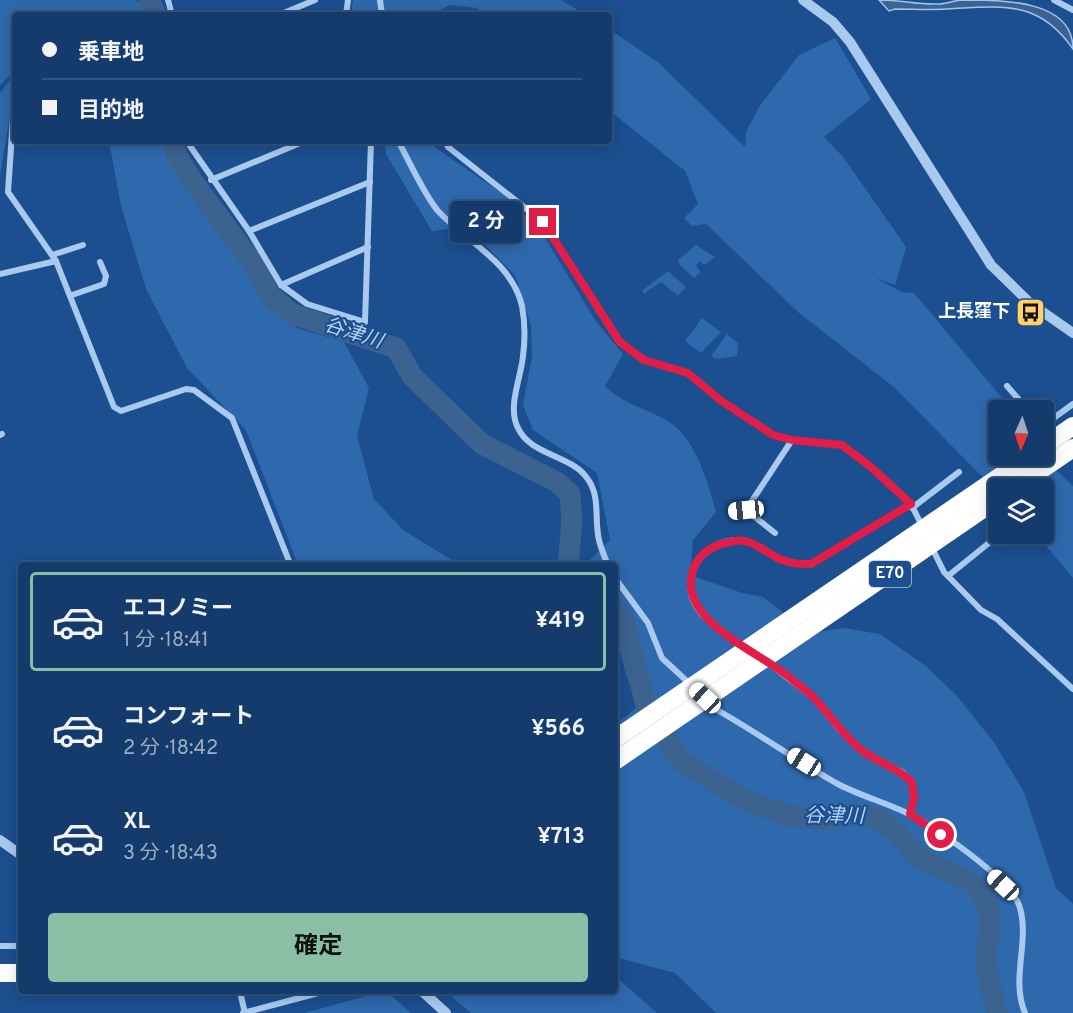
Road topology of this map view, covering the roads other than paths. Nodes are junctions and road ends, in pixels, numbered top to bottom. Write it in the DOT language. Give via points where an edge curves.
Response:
graph roads {
  1 [pos="315,0"];
  2 [pos="803,0"];
  3 [pos="1054,0"];
  4 [pos="1073,10"];
  5 [pos="286,12"];
  6 [pos="12,133"];
  7 [pos="190,144"];
  8 [pos="298,144"];
  9 [pos="371,144"];
  10 [pos="400,144"];
  11 [pos="446,144"];
  12 [pos="211,180"];
  13 [pos="370,182"];
  14 [pos="249,231"];
  15 [pos="83,244"];
  16 [pos="368,247"];
  17 [pos="54,258"];
  18 [pos="100,262"];
  19 [pos="0,274"];
  20 [pos="280,285"];
  21 [pos="72,296"];
  22 [pos="1073,333"];
  23 [pos="1007,386"];
  24 [pos="1019,400"];
  25 [pos="1073,404"];
  26 [pos="1054,419"];
  27 [pos="1073,426"];
  28 [pos="1054,439"];
  29 [pos="792,440"];
  30 [pos="1054,440"];
  31 [pos="1073,448"];
  32 [pos="1073,464"];
  33 [pos="959,472"];
  34 [pos="1020,478"];
  35 [pos="988,498"];
  36 [pos="912,506"];
  37 [pos="988,506"];
  38 [pos="746,510"];
  39 [pos="731,511"];
  40 [pos="775,533"];
  41 [pos="988,543"];
  42 [pos="289,562"];
  43 [pos="607,562"];
  44 [pos="946,574"];
  45 [pos="618,582"];
  46 [pos="695,688"];
  47 [pos="1073,689"];
  48 [pos="703,696"];
  49 [pos="618,737"];
  50 [pos="618,759"];
  51 [pos="910,814"];
  52 [pos="0,840"];
  53 [pos="18,853"];
  54 [pos="0,946"];
  55 [pos="18,946"];
  56 [pos="0,973"];
  57 [pos="18,973"];
  58 [pos="0,980"];
  59 [pos="18,980"];
  60 [pos="240,994"];
  61 [pos="315,994"];
  62 [pos="425,994"];
  63 [pos="244,1013"];
  64 [pos="446,1013"];
  65 [pos="1025,1013"];
  1 -- 5 [label="street"];
  2 -- 22 [label="street" via="833,22 850,42 991,265 1030,303"];
  3 -- 4 [label="street"];
  6 -- 17 [label="street" via="8,192"];
  7 -- 12 [label="street"];
  8 -- 12 [label="street"];
  9 -- 13 [label="street"];
  10 -- 43 [label="street" via="438,211 486,252 510,279 522,306 524,336 515,399 518,429 538,448 588,478 596,501 598,539"];
  11 -- 29 [label="street" via="543,222 620,342 644,360 688,373 773,435"];
  12 -- 14 [label="street"];
  13 -- 14 [label="street"];
  13 -- 16 [label="street"];
  14 -- 20 [label="street"];
  15 -- 17 [label="street"];
  16 -- 20 [label="street"];
  16 -- 20 [label="street" via="365,322 307,304"];
  17 -- 19 [label="street"];
  17 -- 21 [label="street"];
  18 -- 21 [label="street" via="106,276 104,284"];
  21 -- 42 [label="street" via="114,407 121,411 186,389 195,390 232,418"];
  23 -- 24 [label="street"];
  25 -- 26 [label="street"];
  27 -- 28 [label="highway"];
  29 -- 36 [label="street" via="842,445"];
  29 -- 38 [label="street"];
  30 -- 32 [label="street"];
  31 -- 34 [label="highway, E70"];
  33 -- 36 [label="street"];
  35 -- 49 [label="highway, E70" via="763,638"];
  36 -- 44 [label="street"];
  36 -- 51 [label="street" via="811,564 793,564 738,540 706,550 697,560 690,579 700,612 806,691 860,750 912,782"];
  37 -- 50 [label="highway, E70"];
  38 -- 39 [label="street"];
  38 -- 40 [label="street"];
  41 -- 44 [label="street"];
  44 -- 47 [label="street" via="981,610 997,619"];
  45 -- 46 [label="street" via="648,622 662,658"];
  48 -- 51 [label="street" via="719,711 837,784"];
  51 -- 65 [label="street" via="972,856 1014,894 1022,922 1018,983"];
  52 -- 53 [label="street"];
  54 -- 55 [label="street"];
  56 -- 57 [label="highway"];
  58 -- 59 [label="highway"];
  60 -- 63 [label="street"];
  61 -- 63 [label="street"];
  62 -- 64 [label="street"];
}
